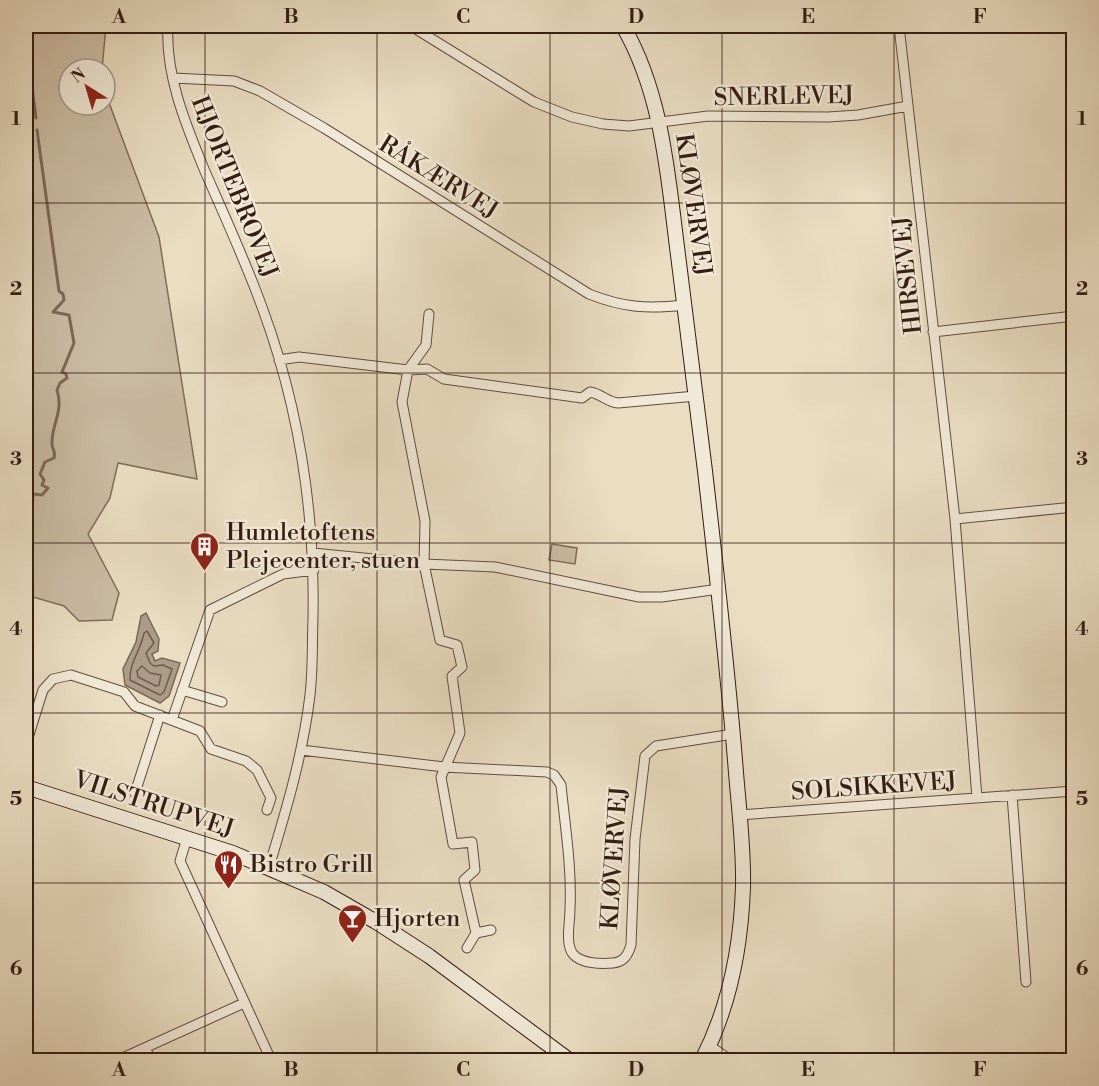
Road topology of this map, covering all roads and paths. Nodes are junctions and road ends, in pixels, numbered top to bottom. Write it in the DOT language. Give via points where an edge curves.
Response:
graph roads {
  1 [pos="168,26"];
  2 [pos="411,26"];
  3 [pos="623,26"];
  4 [pos="899,26"];
  5 [pos="173,78"];
  6 [pos="908,106"];
  7 [pos="660,123"];
  8 [pos="685,305"];
  9 [pos="429,314"];
  10 [pos="1074,316"];
  11 [pos="933,332"];
  12 [pos="279,360"];
  13 [pos="408,370"];
  14 [pos="696,396"];
  15 [pos="1074,507"];
  16 [pos="955,519"];
  17 [pos="313,553"];
  18 [pos="424,564"];
  19 [pos="314,570"];
  20 [pos="718,589"];
  21 [pos="182,690"];
  22 [pos="222,702"];
  23 [pos="160,715"];
  24 [pos="172,720"];
  25 [pos="733,734"];
  26 [pos="26,744"];
  27 [pos="301,750"];
  28 [pos="444,767"];
  29 [pos="26,788"];
  30 [pos="1074,791"];
  31 [pos="135,793"];
  32 [pos="1012,795"];
  33 [pos="978,798"];
  34 [pos="267,810"];
  35 [pos="740,815"];
  36 [pos="187,838"];
  37 [pos="269,867"];
  38 [pos="491,930"];
  39 [pos="476,933"];
  40 [pos="467,948"];
  41 [pos="1026,982"];
  42 [pos="244,1003"];
  43 [pos="710,1046"];
  44 [pos="26,1047"];
  45 [pos="146,1048"];
  46 [pos="32,1060"];
  47 [pos="118,1060"];
  48 [pos="151,1060"];
  49 [pos="271,1060"];
  50 [pos="569,1060"];
  51 [pos="702,1060"];
  52 [pos="730,1060"];
  1 -- 5 [label="street, HJORTEBROVEJ"];
  2 -- 7 [label="street, SNERLEVEJ" via="534,102 562,113 603,124"];
  3 -- 7 [label="street, KLØVERVEJ"];
  4 -- 6 [label="street, HIRSEVEJ"];
  5 -- 8 [label="street, RÅKÆRVEJ" via="234,81 260,91 589,294 628,307"];
  5 -- 12 [label="street, HJORTEBROVEJ" via="183,118 262,307"];
  6 -- 7 [label="street, SNERLEVEJ" via="858,115 708,116"];
  6 -- 11 [label="street, HIRSEVEJ"];
  7 -- 8 [label="street, KLØVERVEJ"];
  8 -- 14 [label="street, KLØVERVEJ"];
  9 -- 13 [label="street" via="426,345"];
  10 -- 11 [label="street"];
  11 -- 16 [label="street, HIRSEVEJ"];
  12 -- 13 [label="street" via="299,357"];
  12 -- 17 [label="street, HJORTEBROVEJ" via="301,449"];
  13 -- 14 [label="street" via="427,369 444,379 582,398 590,392 601,393 609,402 618,403"];
  13 -- 18 [label="street" via="402,402 425,520"];
  14 -- 20 [label="street, KLØVERVEJ"];
  15 -- 16 [label="street"];
  16 -- 33 [label="street, HIRSEVEJ"];
  17 -- 18 [label="street"];
  17 -- 19 [label="street, HJORTEBROVEJ"];
  18 -- 20 [label="street" via="495,567 639,597"];
  18 -- 28 [label="street" via="440,640 457,645 462,667 452,676 460,733"];
  19 -- 21 [label="street" via="283,574 210,610"];
  19 -- 27 [label="street, HJORTEBROVEJ" via="310,694"];
  20 -- 25 [label="street, KLØVERVEJ"];
  21 -- 22 [label="street"];
  21 -- 24 [label="street"];
  23 -- 24 [label="street"];
  23 -- 26 [label="street" via="135,706 124,692 71,675 53,679 43,690"];
  23 -- 31 [label="street"];
  24 -- 34 [label="street" via="200,731 211,749 246,760 257,770 271,798"];
  25 -- 28 [label="street, KLØVERVEJ" via="656,746 645,756 635,839 631,945 621,961 613,963 576,958 569,946 571,891 561,785 554,775"];
  25 -- 35 [label="street, KLØVERVEJ"];
  27 -- 28 [label="street"];
  27 -- 37 [label="street, HJORTEBROVEJ"];
  28 -- 39 [label="street" via="441,777 453,844 472,842 475,870 464,880"];
  29 -- 36 [label="street, VILSTRUPVEJ"];
  30 -- 32 [label="street, SOLSIKKEVEJ"];
  32 -- 33 [label="street, SOLSIKKEVEJ"];
  32 -- 41 [label="street"];
  33 -- 35 [label="street, SOLSIKKEVEJ"];
  35 -- 43 [label="street, KLØVERVEJ" via="740,929 726,1000"];
  36 -- 37 [label="street, VILSTRUPVEJ"];
  36 -- 42 [label="street" via="180,861"];
  37 -- 50 [label="street, VILSTRUPVEJ" via="378,923"];
  38 -- 39 [label="street"];
  39 -- 40 [label="street"];
  42 -- 45 [label="street"];
  42 -- 49 [label="street"];
  43 -- 51 [label="street, KLØVERVEJ"];
  43 -- 52 [label="street"];
  44 -- 46 [label="street"];
  45 -- 47 [label="street"];
  45 -- 48 [label="street"];
}
